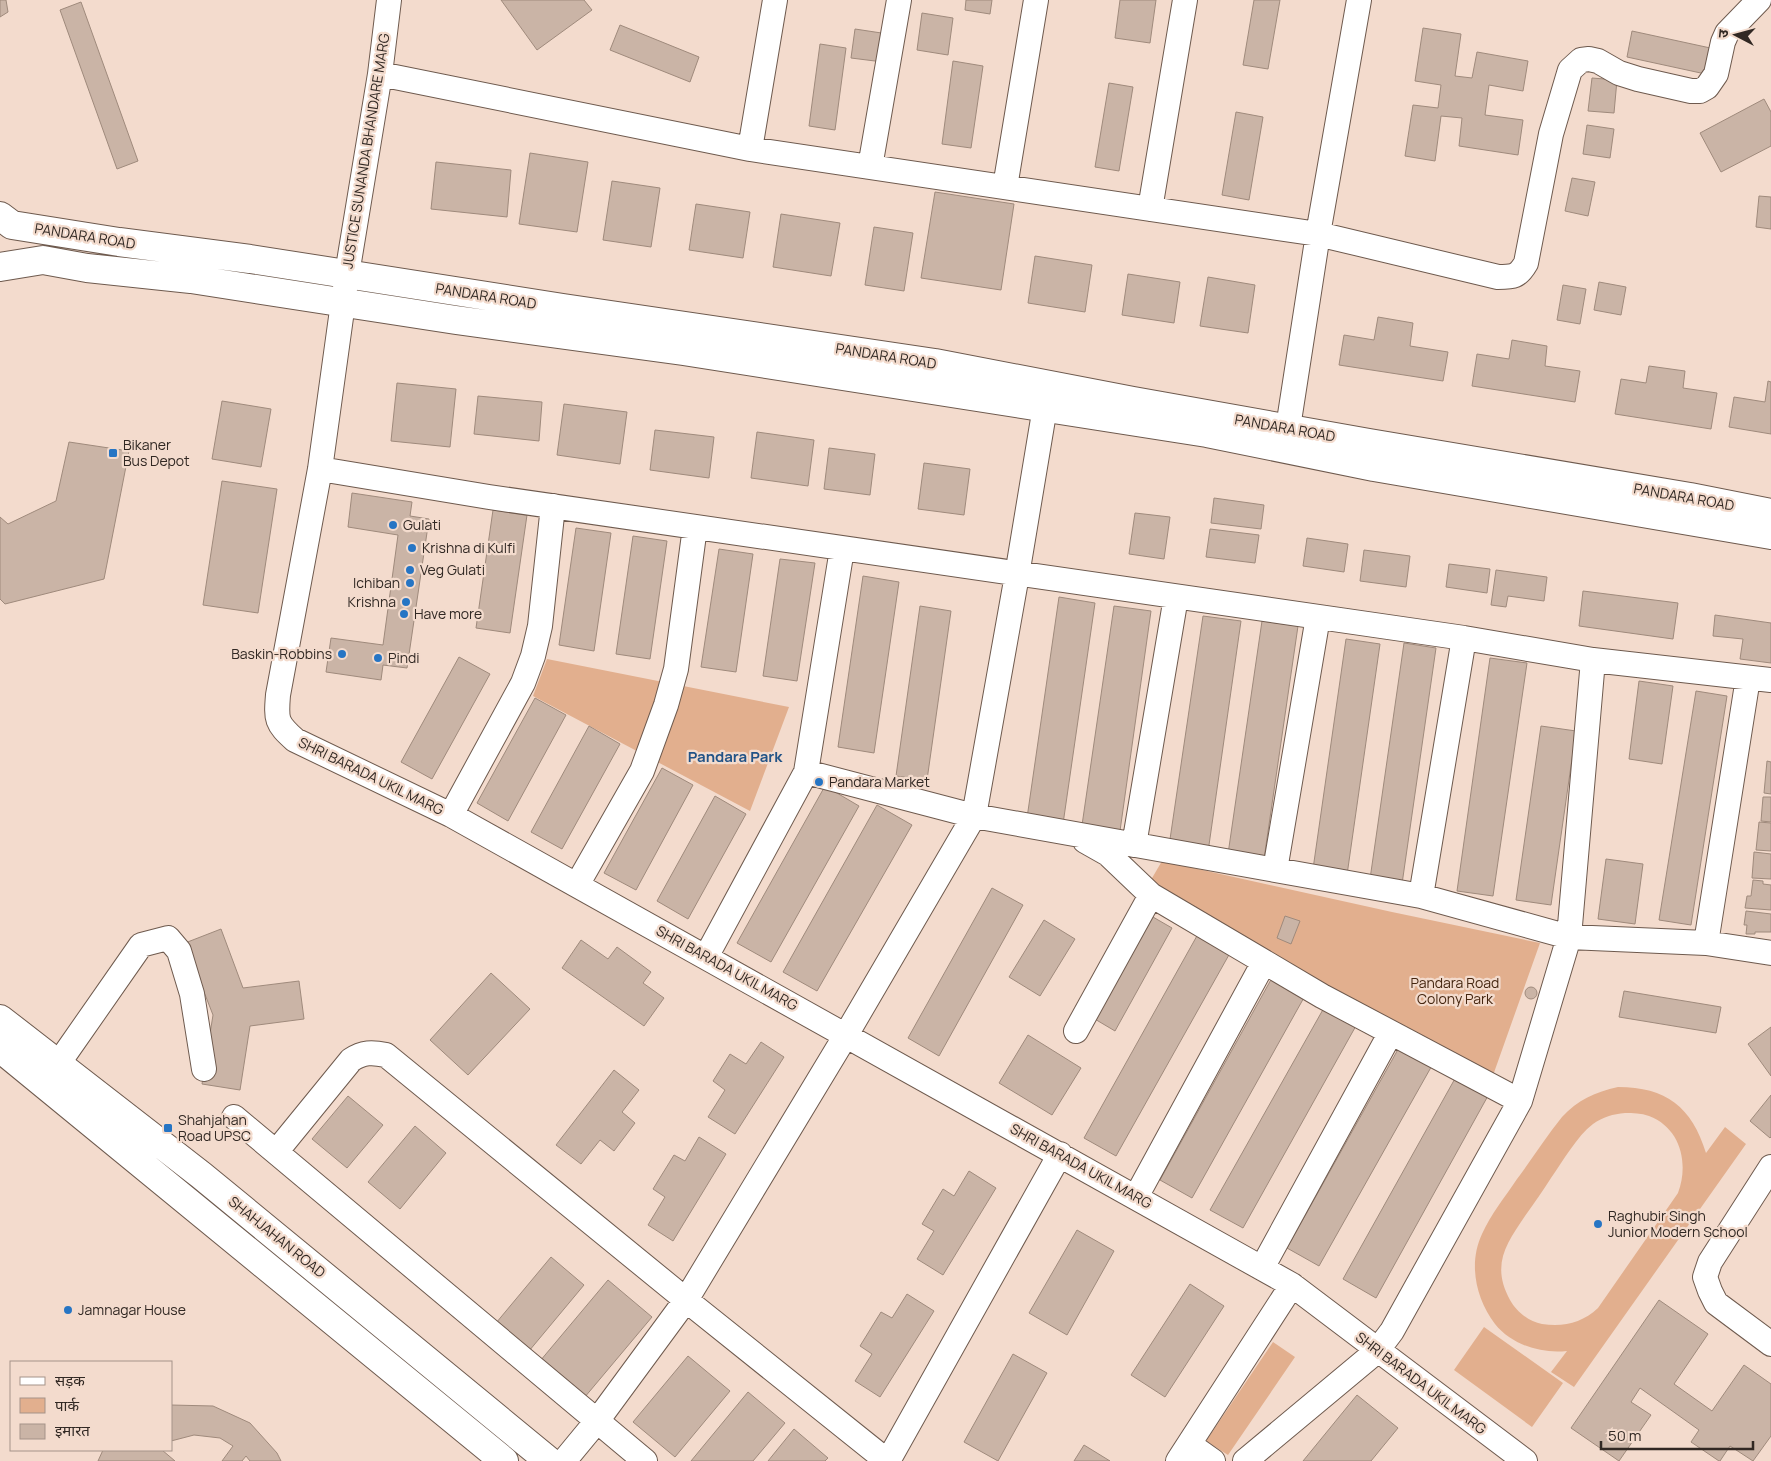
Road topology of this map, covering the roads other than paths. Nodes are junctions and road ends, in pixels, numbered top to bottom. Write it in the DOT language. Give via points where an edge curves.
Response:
graph roads {
  1 [pos="389,0"];
  2 [pos="900,0"];
  3 [pos="1036,0"];
  4 [pos="1185,0"];
  5 [pos="1359,0"];
  6 [pos="1759,0"];
  7 [pos="772,1"];
  8 [pos="380,74"];
  9 [pos="750,149"];
  10 [pos="870,167"];
  11 [pos="1005,187"];
  12 [pos="1150,209"];
  13 [pos="0,216"];
  14 [pos="1318,234"];
  15 [pos="0,267"];
  16 [pos="347,274"];
  17 [pos="343,302"];
  18 [pos="1045,407"];
  19 [pos="1286,438"];
  20 [pos="320,469"];
  21 [pos="553,506"];
  22 [pos="1771,513"];
  23 [pos="695,527"];
  24 [pos="1771,535"];
  25 [pos="842,549"];
  26 [pos="1017,574"];
  27 [pos="1176,597"];
  28 [pos="1318,617"];
  29 [pos="1464,638"];
  30 [pos="1593,660"];
  31 [pos="1759,679"];
  32 [pos="806,772"];
  33 [pos="451,814"];
  34 [pos="974,816"];
  35 [pos="1075,834"];
  36 [pos="1134,845"];
  37 [pos="1108,854"];
  38 [pos="1275,870"];
  39 [pos="577,885"];
  40 [pos="1151,895"];
  41 [pos="1421,896"];
  42 [pos="1138,918"];
  43 [pos="1569,937"];
  44 [pos="1706,943"];
  45 [pos="1771,953"];
  46 [pos="706,956"];
  47 [pos="1264,962"];
  48 [pos="0,1019"];
  49 [pos="1076,1031"];
  50 [pos="846,1034"];
  51 [pos="1390,1034"];
  52 [pos="0,1048"];
  53 [pos="58,1064"];
  54 [pos="204,1069"];
  55 [pos="1520,1100"];
  56 [pos="234,1117"];
  57 [pos="276,1152"];
  58 [pos="1060,1154"];
  59 [pos="1771,1167"];
  60 [pos="1136,1197"];
  61 [pos="1262,1268"];
  62 [pos="1292,1285"];
  63 [pos="686,1300"];
  64 [pos="1771,1344"];
  65 [pos="1378,1351"];
  66 [pos="597,1421"];
  67 [pos="1183,1453"];
  68 [pos="504,1461"];
  69 [pos="548,1461"];
  70 [pos="564,1461"];
  71 [pos="644,1461"];
  72 [pos="887,1461"];
  73 [pos="1213,1461"];
  74 [pos="1245,1461"];
  75 [pos="1525,1461"];
  1 -- 8 [label="street, JUSTICE SUNANDA BHANDARE MARG"];
  2 -- 10 [label="street"];
  3 -- 11 [label="street"];
  4 -- 12 [label="street"];
  5 -- 14 [label="street"];
  6 -- 14 [label="street" via="1727,33 1716,74 1700,91 1638,79 1589,59 1581,60 1570,70 1551,134 1526,263 1520,273 1498,277"];
  7 -- 9 [label="street"];
  8 -- 9 [label="street"];
  8 -- 16 [label="street, JUSTICE SUNANDA BHANDARE MARG"];
  9 -- 10 [label="street"];
  10 -- 11 [label="street"];
  11 -- 12 [label="street"];
  12 -- 14 [label="street"];
  13 -- 16 [label="main road, PANDARA ROAD" via="12,224 32,228"];
  14 -- 19 [label="street"];
  15 -- 17 [label="main road, PANDARA ROAD" via="43,260"];
  16 -- 17 [label="street, JUSTICE SUNANDA BHANDARE MARG"];
  16 -- 19 [label="main road, PANDARA ROAD" via="934,363"];
  17 -- 18 [label="main road, PANDARA ROAD"];
  17 -- 20 [label="street, SHRI BARADA UKIL MARG"];
  18 -- 19 [label="main road, PANDARA ROAD" via="1207,433"];
  18 -- 26 [label="street"];
  19 -- 22 [label="main road, PANDARA ROAD" via="1690,497"];
  19 -- 24 [label="main road, PANDARA ROAD" via="1384,469"];
  20 -- 21 [label="street"];
  20 -- 33 [label="street, SHRI BARADA UKIL MARG" via="276,715 281,728 294,740"];
  21 -- 23 [label="street"];
  21 -- 33 [label="street" via="540,626 533,656 524,683"];
  23 -- 25 [label="street"];
  23 -- 39 [label="street" via="676,669 655,739 642,771"];
  25 -- 26 [label="street"];
  25 -- 32 [label="street"];
  26 -- 27 [label="street"];
  26 -- 34 [label="street"];
  27 -- 28 [label="street"];
  27 -- 36 [label="street"];
  28 -- 29 [label="street"];
  28 -- 38 [label="street"];
  29 -- 30 [label="street"];
  29 -- 41 [label="street"];
  30 -- 31 [label="street"];
  30 -- 43 [label="street"];
  31 -- 44 [label="street"];
  32 -- 34 [label="street"];
  32 -- 46 [label="street"];
  33 -- 39 [label="street, SHRI BARADA UKIL MARG"];
  34 -- 35 [label="street"];
  34 -- 50 [label="street"];
  35 -- 36 [label="street"];
  35 -- 37 [label="street"];
  36 -- 38 [label="street"];
  37 -- 40 [label="street"];
  37 -- 42 [label="street"];
  38 -- 41 [label="street"];
  39 -- 46 [label="street, SHRI BARADA UKIL MARG"];
  40 -- 42 [label="street"];
  40 -- 47 [label="street"];
  41 -- 43 [label="street"];
  42 -- 49 [label="street"];
  43 -- 44 [label="street"];
  43 -- 55 [label="street"];
  44 -- 45 [label="street"];
  46 -- 50 [label="street, SHRI BARADA UKIL MARG"];
  47 -- 51 [label="street"];
  47 -- 60 [label="street"];
  48 -- 53 [label="main road, SHAHJAHAN ROAD"];
  50 -- 58 [label="street, SHRI BARADA UKIL MARG"];
  50 -- 63 [label="street"];
  51 -- 55 [label="street"];
  51 -- 61 [label="street"];
  52 -- 68 [label="main road"];
  53 -- 54 [label="street" via="140,945 168,938 179,952 192,994"];
  53 -- 69 [label="main road, SHAHJAHAN ROAD" via="201,1175"];
  55 -- 65 [label="street" via="1392,1332"];
  56 -- 57 [label="street"];
  57 -- 63 [label="street" via="351,1060 361,1053 386,1055"];
  57 -- 66 [label="street"];
  58 -- 60 [label="street, SHRI BARADA UKIL MARG"];
  58 -- 72 [label="street"];
  59 -- 64 [label="street" via="1710,1262 1705,1276 1716,1302"];
  60 -- 61 [label="street, SHRI BARADA UKIL MARG"];
  61 -- 62 [label="street, SHRI BARADA UKIL MARG"];
  62 -- 65 [label="street, SHRI BARADA UKIL MARG"];
  62 -- 67 [label="street"];
  63 -- 66 [label="street"];
  63 -- 72 [label="street"];
  65 -- 74 [label="street"];
  65 -- 75 [label="street, SHRI BARADA UKIL MARG"];
  66 -- 70 [label="street"];
  66 -- 71 [label="street"];
  67 -- 73 [label="street"];
}
